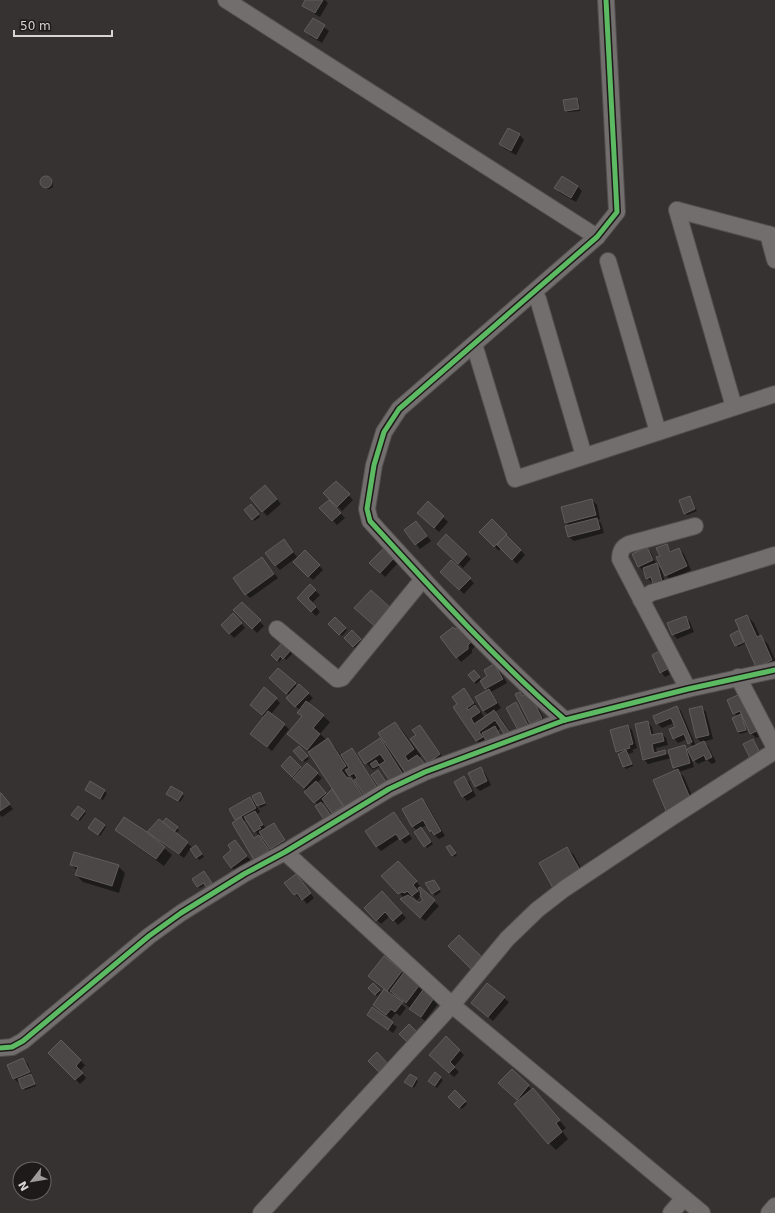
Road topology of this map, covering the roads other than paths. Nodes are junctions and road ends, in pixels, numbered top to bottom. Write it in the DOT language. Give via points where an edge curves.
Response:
graph roads {
  1 [pos="226,0"];
  2 [pos="606,0"];
  3 [pos="772,235"];
  4 [pos="597,237"];
  5 [pos="775,260"];
  6 [pos="608,261"];
  7 [pos="538,299"];
  8 [pos="474,344"];
  9 [pos="775,394"];
  10 [pos="734,407"];
  11 [pos="658,432"];
  12 [pos="584,456"];
  13 [pos="695,526"];
  14 [pos="775,555"];
  15 [pos="423,579"];
  16 [pos="641,600"];
  17 [pos="277,629"];
  18 [pos="775,670"];
  19 [pos="738,677"];
  20 [pos="688,689"];
  21 [pos="565,720"];
  22 [pos="775,749"];
  23 [pos="285,852"];
  24 [pos="452,1005"];
  25 [pos="0,1048"];
  26 [pos="684,1198"];
  27 [pos="775,1206"];
  28 [pos="262,1213"];
  29 [pos="671,1213"];
  30 [pos="702,1213"];
  31 [pos="769,1213"];
  1 -- 4 [label="street"];
  2 -- 4 [label="street" via="618,212"];
  3 -- 5 [label="street"];
  3 -- 10 [label="street" via="677,210"];
  4 -- 8 [label="street"];
  6 -- 11 [label="street"];
  7 -- 12 [label="street"];
  8 -- 12 [label="street" via="515,479"];
  8 -- 15 [label="street" via="399,409 384,432 374,465 367,509 370,521"];
  9 -- 10 [label="street"];
  10 -- 11 [label="street"];
  11 -- 12 [label="street"];
  13 -- 16 [label="street" via="629,544 620,551 620,559"];
  14 -- 16 [label="street" via="651,593"];
  15 -- 17 [label="street" via="339,679"];
  15 -- 21 [label="street" via="533,692"];
  16 -- 20 [label="street"];
  18 -- 19 [label="street"];
  19 -- 20 [label="street"];
  19 -- 22 [label="street"];
  20 -- 21 [label="street"];
  21 -- 23 [label="street" via="425,772 389,789"];
  22 -- 24 [label="street" via="564,889 507,939"];
  23 -- 24 [label="street"];
  23 -- 25 [label="street" via="181,913 149,936 23,1041 12,1047"];
  24 -- 26 [label="street"];
  24 -- 28 [label="street"];
  26 -- 29 [label="street"];
  26 -- 30 [label="street"];
  27 -- 31 [label="street"];
}
